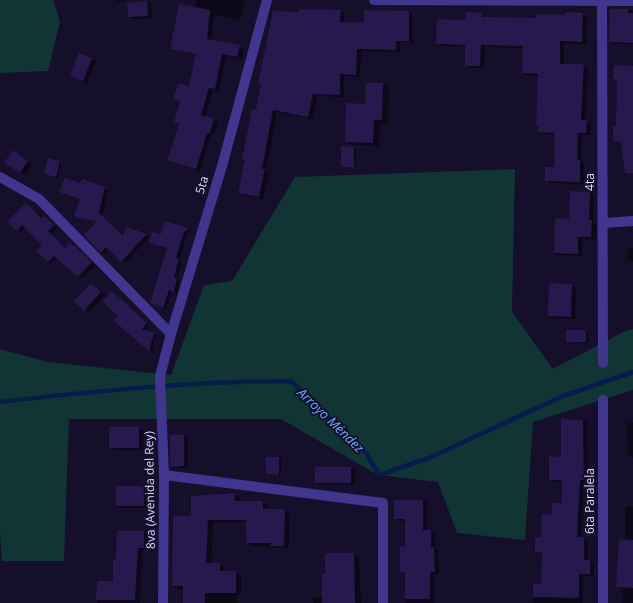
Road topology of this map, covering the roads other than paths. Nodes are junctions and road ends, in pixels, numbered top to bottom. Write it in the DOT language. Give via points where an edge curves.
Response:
graph roads {
  1 [pos="267,0"];
  2 [pos="374,0"];
  3 [pos="602,0"];
  4 [pos="633,1"];
  5 [pos="0,177"];
  6 [pos="633,221"];
  7 [pos="603,223"];
  8 [pos="171,334"];
  9 [pos="603,363"];
  10 [pos="160,376"];
  11 [pos="603,400"];
  12 [pos="164,475"];
  13 [pos="163,603"];
  14 [pos="383,603"];
  15 [pos="603,603"];
  1 -- 8 [label="street, 5ta" via="222,166"];
  2 -- 3 [label="street"];
  3 -- 4 [label="street"];
  3 -- 7 [label="street, 4ta"];
  5 -- 8 [label="street" via="39,199"];
  6 -- 7 [label="street"];
  7 -- 9 [label="street, 4ta"];
  8 -- 10 [label="street, 5ta"];
  10 -- 12 [label="street, 8va (Avenida del Rey)"];
  11 -- 15 [label="street, 6ta Paralela"];
  12 -- 13 [label="street, 8va (Avenida del Rey)"];
  12 -- 14 [label="street" via="383,503"];
}
